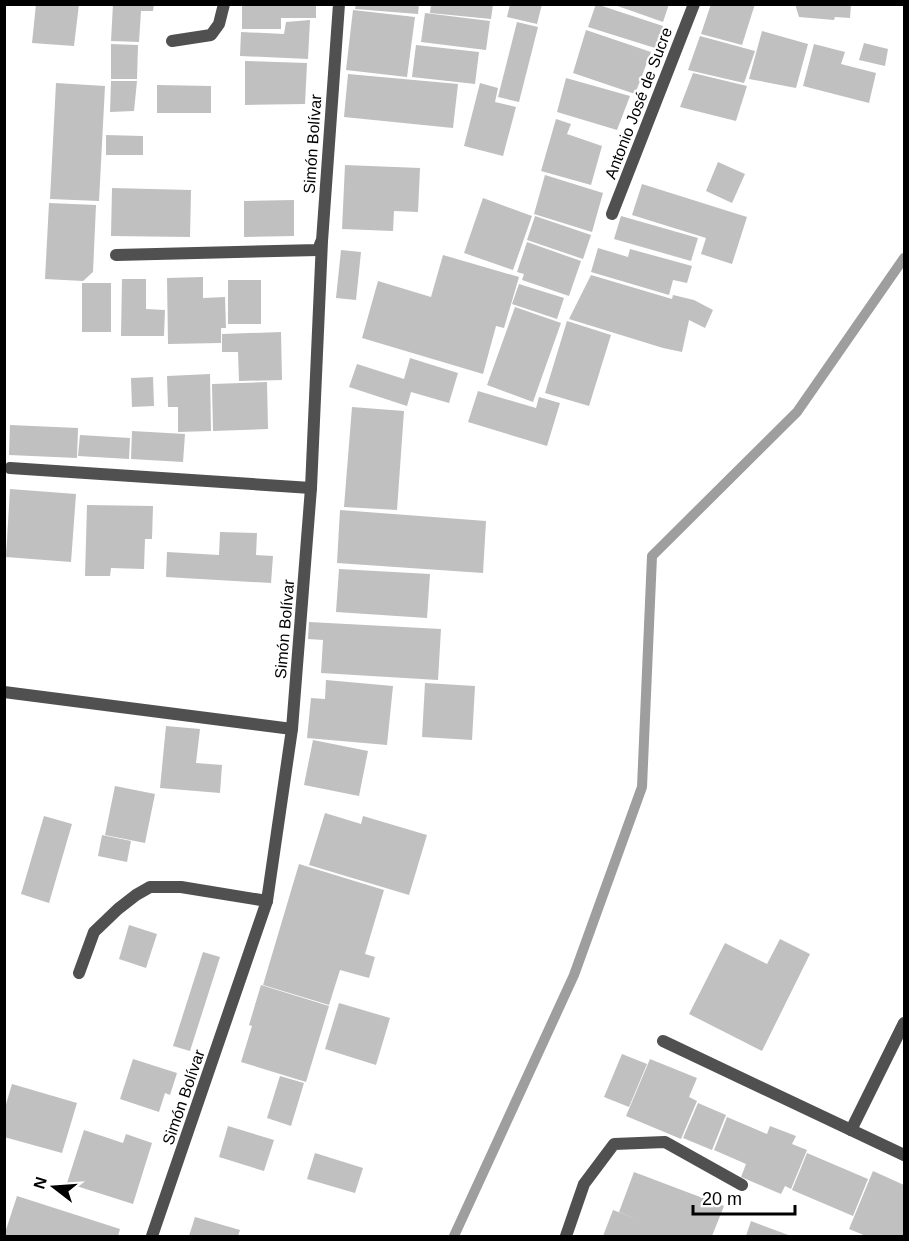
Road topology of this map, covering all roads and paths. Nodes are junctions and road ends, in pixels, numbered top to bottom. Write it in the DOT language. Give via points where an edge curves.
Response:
graph roads {
  1 [pos="224,4"];
  2 [pos="339,4"];
  3 [pos="694,4"];
  4 [pos="172,41"];
  5 [pos="612,214"];
  6 [pos="322,241"];
  7 [pos="116,255"];
  8 [pos="10,468"];
  9 [pos="311,488"];
  10 [pos="4,692"];
  11 [pos="292,729"];
  12 [pos="267,901"];
  13 [pos="79,973"];
  14 [pos="904,1023"];
  15 [pos="663,1041"];
  16 [pos="851,1130"];
  17 [pos="904,1155"];
  18 [pos="742,1185"];
  19 [pos="152,1236"];
  20 [pos="566,1236"];
  1 -- 4 [label="street" via="219,24 211,35"];
  2 -- 6 [label="street, Simón Bolívar"];
  3 -- 5 [label="street, Antonio José de Sucre"];
  6 -- 7 [label="street" via="318,250"];
  6 -- 9 [label="street, Simón Bolívar"];
  8 -- 9 [label="street"];
  9 -- 11 [label="street, Simón Bolívar"];
  10 -- 11 [label="street"];
  11 -- 12 [label="street, Simón Bolívar"];
  12 -- 13 [label="street" via="181,887 150,887 94,932"];
  12 -- 19 [label="street, Simón Bolívar"];
  14 -- 16 [label="street"];
  15 -- 16 [label="street"];
  16 -- 17 [label="street"];
  18 -- 20 [label="street" via="665,1142 614,1144 584,1184"];
}
